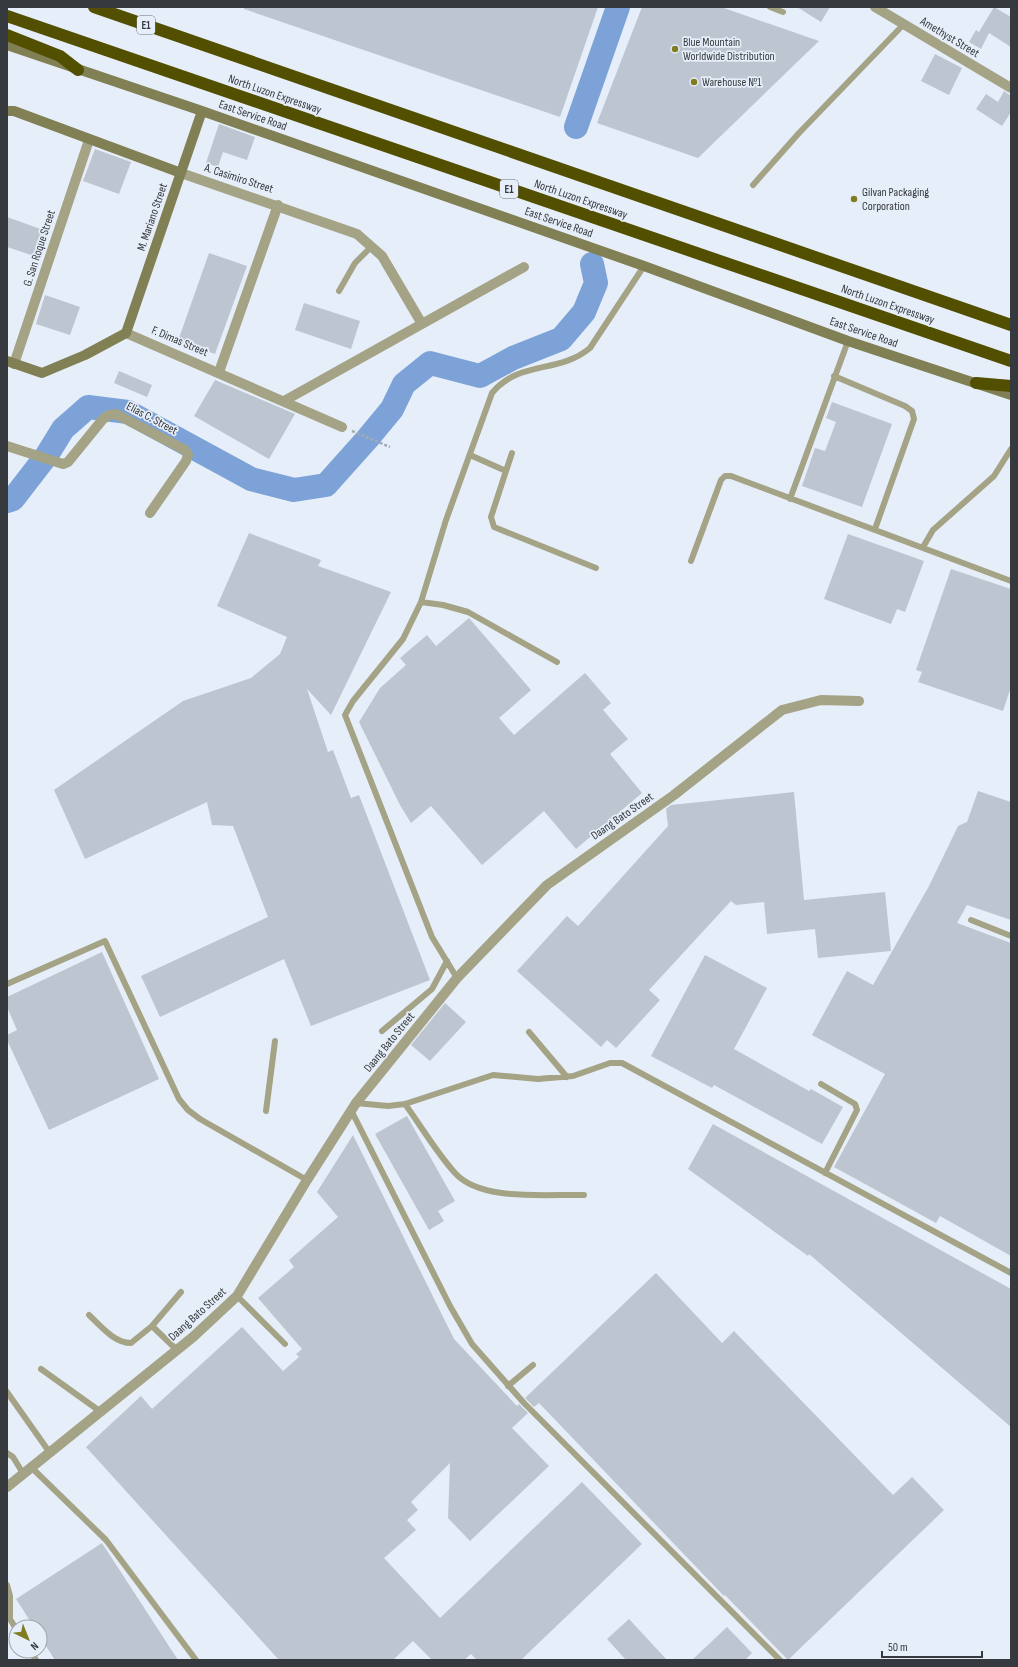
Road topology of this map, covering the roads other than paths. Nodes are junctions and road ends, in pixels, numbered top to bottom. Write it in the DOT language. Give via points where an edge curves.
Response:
graph roads {
  1 [pos="94,7"];
  2 [pos="770,7"];
  3 [pos="875,7"];
  4 [pos="783,12"];
  5 [pos="7,16"];
  6 [pos="904,24"];
  7 [pos="7,35"];
  8 [pos="7,45"];
  9 [pos="78,70"];
  10 [pos="1011,88"];
  11 [pos="7,111"];
  12 [pos="202,111"];
  13 [pos="89,140"];
  14 [pos="181,173"];
  15 [pos="753,185"];
  16 [pos="278,205"];
  17 [pos="372,246"];
  18 [pos="644,266"];
  19 [pos="524,267"];
  20 [pos="339,291"];
  21 [pos="422,324"];
  22 [pos="1011,325"];
  23 [pos="126,332"];
  24 [pos="848,342"];
  25 [pos="1011,361"];
  26 [pos="10,362"];
  27 [pos="219,372"];
  28 [pos="834,376"];
  29 [pos="976,383"];
  30 [pos="1011,386"];
  31 [pos="1011,395"];
  32 [pos="284,401"];
  33 [pos="342,427"];
  34 [pos="7,446"];
  35 [pos="1011,449"];
  36 [pos="512,453"];
  37 [pos="470,454"];
  38 [pos="506,471"];
  39 [pos="790,499"];
  40 [pos="150,513"];
  41 [pos="875,529"];
  42 [pos="923,547"];
  43 [pos="691,561"];
  44 [pos="596,568"];
  45 [pos="1011,581"];
  46 [pos="421,602"];
  47 [pos="558,662"];
  48 [pos="859,701"];
  49 [pos="971,920"];
  50 [pos="1011,936"];
  51 [pos="447,961"];
  52 [pos="457,978"];
  53 [pos="7,984"];
  54 [pos="382,1031"];
  55 [pos="529,1032"];
  56 [pos="275,1041"];
  57 [pos="567,1077"];
  58 [pos="821,1084"];
  59 [pos="404,1104"];
  60 [pos="354,1107"];
  61 [pos="266,1111"];
  62 [pos="825,1173"];
  63 [pos="307,1180"];
  64 [pos="584,1195"];
  65 [pos="1011,1273"];
  66 [pos="181,1292"];
  67 [pos="237,1296"];
  68 [pos="89,1315"];
  69 [pos="152,1326"];
  70 [pos="285,1344"];
  71 [pos="177,1350"];
  72 [pos="533,1365"];
  73 [pos="41,1369"];
  74 [pos="508,1386"];
  75 [pos="7,1392"];
  76 [pos="101,1412"];
  77 [pos="7,1453"];
  78 [pos="50,1453"];
  79 [pos="32,1468"];
  80 [pos="24,1475"];
  81 [pos="7,1488"];
  82 [pos="7,1585"];
  83 [pos="10,1619"];
  84 [pos="196,1660"];
  85 [pos="780,1660"];
  1 -- 22 [label="highway, North Luzon Expressway / E1"];
  2 -- 4 [label="lane"];
  3 -- 6 [label="street, Amethyst Street"];
  5 -- 25 [label="highway, North Luzon Expressway / E1"];
  6 -- 10 [label="street, Amethyst Street"];
  6 -- 15 [label="lane" via="799,133"];
  7 -- 9 [label="highway" via="60,56"];
  8 -- 9 [label="street, East Service Road"];
  9 -- 12 [label="street, East Service Road"];
  11 -- 13 [label="street, A. Casimiro Street" via="14,111"];
  12 -- 14 [label="street, M. Mariano Street"];
  12 -- 18 [label="street, East Service Road"];
  13 -- 14 [label="street, A. Casimiro Street"];
  13 -- 26 [label="street, G. San Roque Street"];
  14 -- 16 [label="street, A. Casimiro Street"];
  14 -- 23 [label="street, M. Mariano Street"];
  16 -- 17 [label="street, A. Casimiro Street" via="357,234"];
  16 -- 27 [label="street"];
  17 -- 20 [label="lane" via="355,263"];
  17 -- 21 [label="street, A. Casimiro Street" via="382,256"];
  18 -- 24 [label="street, East Service Road"];
  18 -- 37 [label="lane" via="590,348 580,357 559,365 540,367 501,382 492,393"];
  19 -- 21 [label="street"];
  21 -- 32 [label="street"];
  23 -- 26 [label="street" via="85,355 42,373"];
  23 -- 27 [label="street, F. Dimas Street"];
  24 -- 28 [label="lane"];
  24 -- 29 [label="street, East Service Road"];
  27 -- 32 [label="street, F. Dimas Street"];
  28 -- 39 [label="lane"];
  28 -- 41 [label="lane" via="912,411 914,419"];
  29 -- 30 [label="highway"];
  29 -- 31 [label="street, East Service Road"];
  32 -- 33 [label="street, F. Dimas Street"];
  34 -- 40 [label="street, Elias C. Street" via="63,464 68,462 103,419 116,414 185,450 188,454 186,461"];
  35 -- 42 [label="lane" via="994,476 933,530"];
  36 -- 38 [label="lane"];
  37 -- 38 [label="lane"];
  37 -- 46 [label="lane" via="446,520"];
  38 -- 44 [label="lane" via="491,517 494,527"];
  39 -- 41 [label="lane"];
  39 -- 43 [label="lane" via="731,476 725,476 721,480"];
  41 -- 42 [label="lane"];
  42 -- 45 [label="lane"];
  46 -- 47 [label="lane" via="468,612"];
  46 -- 51 [label="lane" via="403,639 353,701 346,711 345,719 432,937"];
  48 -- 52 [label="street, Daang Bato Street" via="821,700 782,710 674,795 547,885"];
  49 -- 50 [label="lane"];
  51 -- 52 [label="lane"];
  51 -- 54 [label="lane" via="432,989"];
  52 -- 60 [label="street, Daang Bato Street"];
  53 -- 63 [label="lane" via="105,941 179,1099 188,1110"];
  55 -- 57 [label="lane"];
  56 -- 61 [label="lane"];
  57 -- 59 [label="lane" via="538,1079 493,1075"];
  57 -- 62 [label="lane" via="610,1063 622,1063"];
  58 -- 62 [label="lane" via="855,1104 857,1110"];
  59 -- 60 [label="lane"];
  59 -- 64 [label="lane" via="455,1174 472,1186 495,1193"];
  60 -- 63 [label="street, Daang Bato Street"];
  60 -- 74 [label="lane" via="450,1306 472,1344"];
  62 -- 65 [label="lane"];
  63 -- 67 [label="street, Daang Bato Street"];
  66 -- 69 [label="lane"];
  67 -- 70 [label="lane"];
  67 -- 71 [label="street, Daang Bato Street"];
  68 -- 69 [label="lane" via="117,1340 124,1343 131,1343"];
  69 -- 71 [label="lane"];
  71 -- 76 [label="street, Daang Bato Street"];
  72 -- 74 [label="lane"];
  73 -- 76 [label="lane"];
  74 -- 85 [label="lane"];
  75 -- 78 [label="lane"];
  76 -- 78 [label="street, Daang Bato Street"];
  77 -- 80 [label="lane"];
  78 -- 79 [label="street, Daang Bato Street"];
  79 -- 80 [label="street, Daang Bato Street"];
  79 -- 84 [label="lane" via="106,1540"];
  80 -- 81 [label="street, Daang Bato Street"];
  82 -- 83 [label="lane" via="10,1596"];
}
